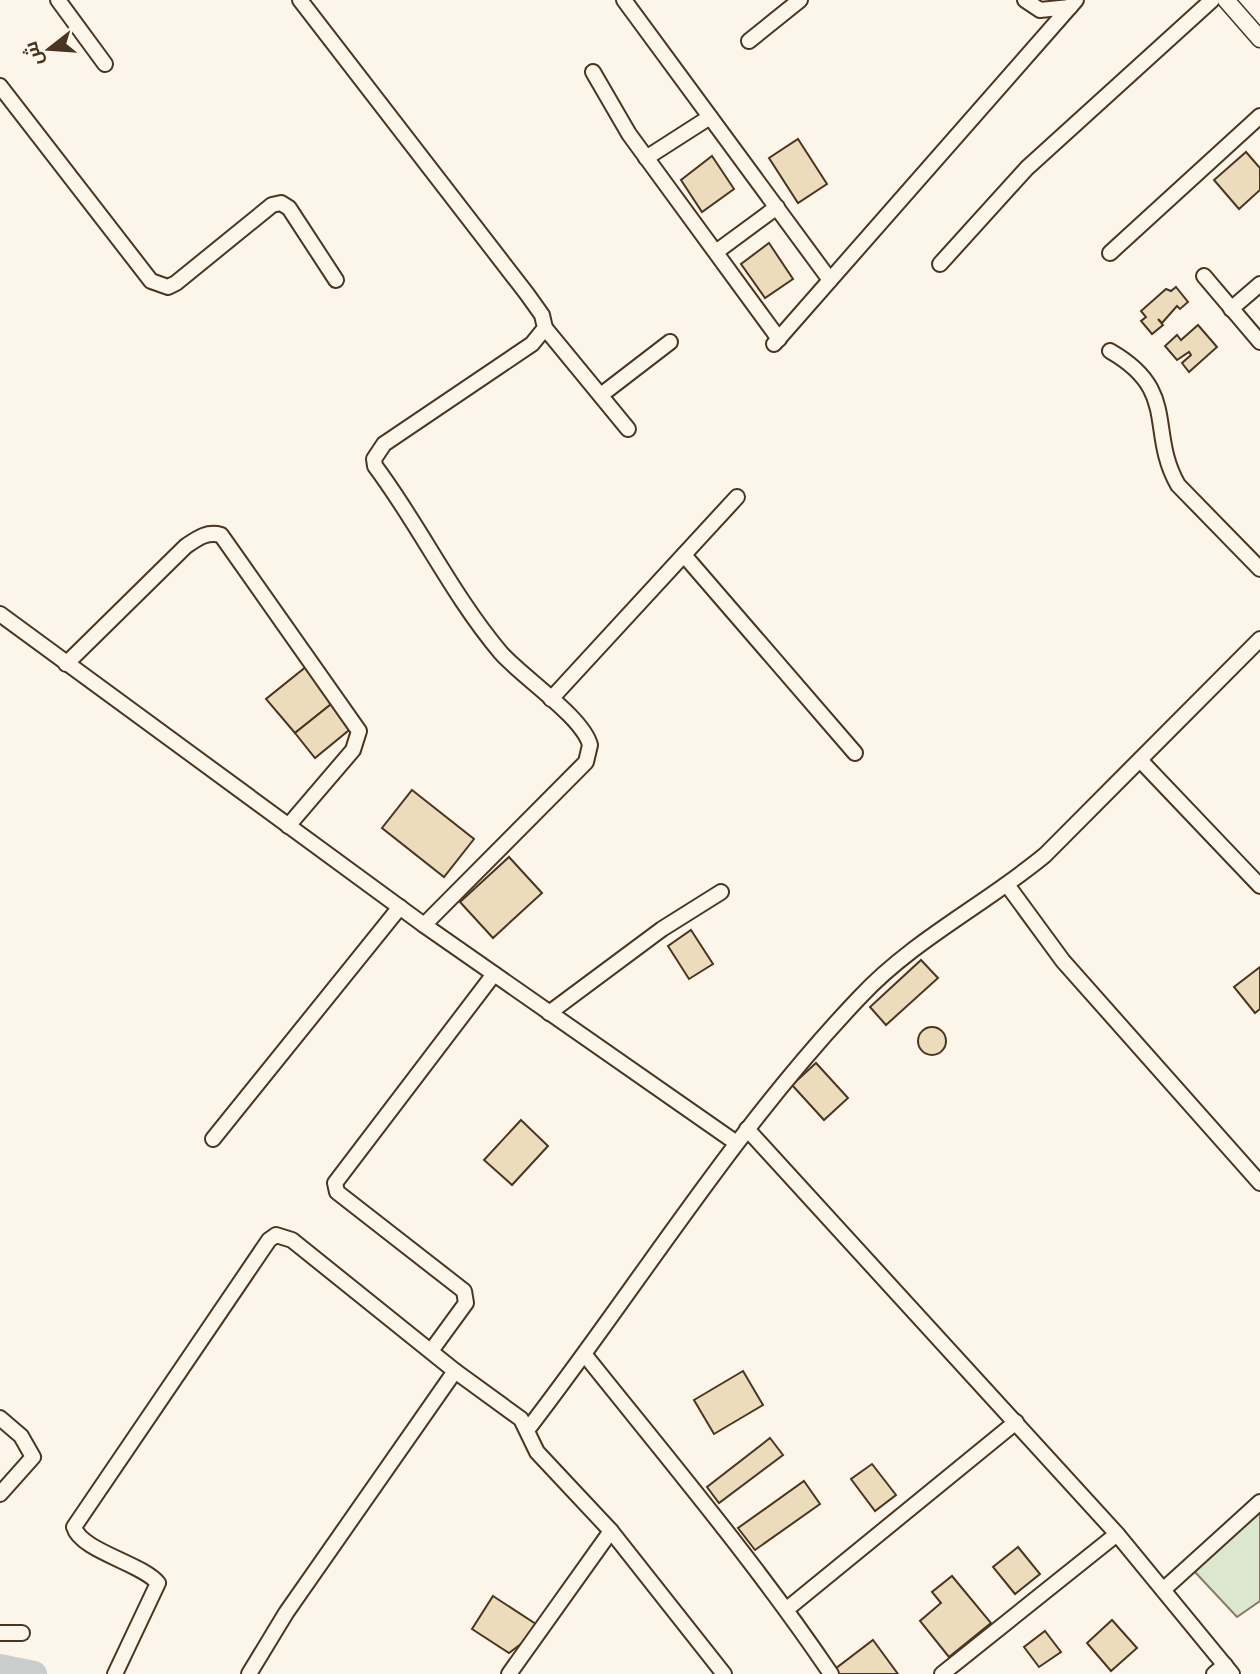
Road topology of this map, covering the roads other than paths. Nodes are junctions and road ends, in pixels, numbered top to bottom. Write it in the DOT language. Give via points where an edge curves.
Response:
graph roads {
  1 [pos="58,0"];
  2 [pos="300,0"];
  3 [pos="624,0"];
  4 [pos="800,0"];
  5 [pos="1025,0"];
  6 [pos="1212,0"];
  7 [pos="1226,0"];
  8 [pos="1073,3"];
  9 [pos="1260,39"];
  10 [pos="749,41"];
  11 [pos="104,64"];
  12 [pos="593,72"];
  13 [pos="0,86"];
  14 [pos="710,117"];
  15 [pos="1260,117"];
  16 [pos="646,158"];
  17 [pos="777,207"];
  18 [pos="716,252"];
  19 [pos="1110,253"];
  20 [pos="940,264"];
  21 [pos="1204,276"];
  22 [pos="337,280"];
  23 [pos="830,280"];
  24 [pos="1260,284"];
  25 [pos="1231,309"];
  26 [pos="545,328"];
  27 [pos="670,342"];
  28 [pos="1260,342"];
  29 [pos="1110,351"];
  30 [pos="600,395"];
  31 [pos="628,429"];
  32 [pos="737,497"];
  33 [pos="684,555"];
  34 [pos="1260,569"];
  35 [pos="0,614"];
  36 [pos="1260,639"];
  37 [pos="66,664"];
  38 [pos="551,699"];
  39 [pos="855,753"];
  40 [pos="1140,760"];
  41 [pos="288,826"];
  42 [pos="1008,886"];
  43 [pos="1260,886"];
  44 [pos="721,892"];
  45 [pos="400,908"];
  46 [pos="424,925"];
  47 [pos="494,974"];
  48 [pos="549,1013"];
  49 [pos="747,1129"];
  50 [pos="213,1139"];
  51 [pos="735,1142"];
  52 [pos="1260,1183"];
  53 [pos="431,1351"];
  54 [pos="585,1355"];
  55 [pos="455,1371"];
  56 [pos="0,1418"];
  57 [pos="1016,1422"];
  58 [pos="528,1429"];
  59 [pos="0,1494"];
  60 [pos="1260,1502"];
  61 [pos="611,1531"];
  62 [pos="1117,1534"];
  63 [pos="1163,1590"];
  64 [pos="787,1609"];
  65 [pos="0,1633"];
  66 [pos="22,1633"];
  67 [pos="1224,1671"];
  68 [pos="114,1674"];
  69 [pos="248,1674"];
  70 [pos="509,1674"];
  71 [pos="724,1674"];
  72 [pos="831,1674"];
  73 [pos="942,1674"];
  1 -- 11 [label="street"];
  2 -- 26 [label="street" via="527,294"];
  3 -- 14 [label="street"];
  4 -- 10 [label="street"];
  5 -- 8 [label="street" via="1040,10"];
  6 -- 20 [label="street" via="1027,168"];
  7 -- 9 [label="street"];
  8 -- 23 [label="street"];
  12 -- 16 [label="street"];
  13 -- 22 [label="street" via="151,281 168,287 176,283 272,205 281,203 289,208"];
  14 -- 16 [label="street"];
  14 -- 17 [label="street"];
  15 -- 19 [label="street"];
  16 -- 18 [label="street"];
  17 -- 18 [label="street"];
  17 -- 23 [label="street"];
  18 -- 23 [label="street" via="777,341"];
  21 -- 25 [label="street"];
  24 -- 25 [label="street"];
  25 -- 28 [label="street"];
  26 -- 30 [label="street"];
  26 -- 38 [label="street" via="532,344 384,444 374,459 461,599 502,654"];
  27 -- 30 [label="street"];
  29 -- 34 [label="street" via="1127,361 1152,389 1178,485"];
  30 -- 31 [label="street"];
  32 -- 33 [label="street"];
  33 -- 38 [label="street"];
  33 -- 39 [label="street"];
  35 -- 37 [label="street"];
  36 -- 40 [label="street"];
  37 -- 41 [label="street"];
  37 -- 41 [label="street" via="186,546 202,535 221,535 359,731 353,750"];
  38 -- 46 [label="street" via="588,737 586,762"];
  40 -- 42 [label="street"];
  40 -- 43 [label="street"];
  41 -- 45 [label="street"];
  42 -- 49 [label="street" via="940,932 860,996"];
  42 -- 52 [label="street" via="1063,961"];
  44 -- 48 [label="street" via="662,929"];
  45 -- 46 [label="street"];
  45 -- 50 [label="street"];
  46 -- 47 [label="street"];
  47 -- 48 [label="street"];
  47 -- 53 [label="street" via="335,1183 337,1192 464,1291 466,1303"];
  48 -- 51 [label="street"];
  49 -- 51 [label="street"];
  49 -- 57 [label="street"];
  51 -- 54 [label="street"];
  53 -- 55 [label="street"];
  53 -- 68 [label="street" via="292,1240 276,1235 269,1240 74,1527 76,1534 158,1583"];
  54 -- 58 [label="street"];
  54 -- 64 [label="street"];
  55 -- 58 [label="street"];
  55 -- 69 [label="street"];
  56 -- 59 [label="street" via="21,1436 33,1457"];
  57 -- 62 [label="street"];
  57 -- 64 [label="street"];
  58 -- 61 [label="street" via="537,1452"];
  60 -- 63 [label="street"];
  61 -- 70 [label="street"];
  61 -- 71 [label="street"];
  62 -- 63 [label="street"];
  62 -- 73 [label="street"];
  63 -- 67 [label="street"];
  64 -- 72 [label="street"];
  65 -- 66 [label="street"];
}
